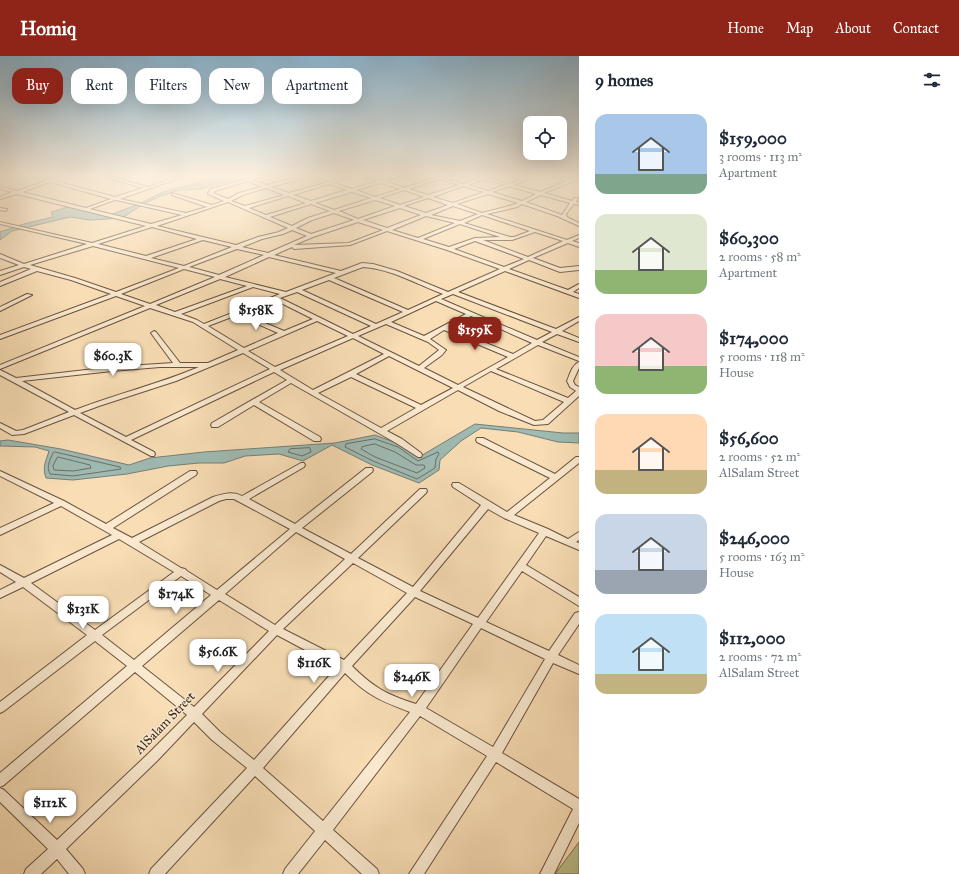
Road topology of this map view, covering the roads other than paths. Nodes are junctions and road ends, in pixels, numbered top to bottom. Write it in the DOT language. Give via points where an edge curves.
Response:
graph roads {
  1 [pos="111,214"];
  2 [pos="187,214"];
  3 [pos="258,214"];
  4 [pos="273,214"];
  5 [pos="324,214"];
  6 [pos="342,214"];
  7 [pos="376,214"];
  8 [pos="423,214"];
  9 [pos="482,214"];
  10 [pos="555,214"];
  11 [pos="564,214"];
  12 [pos="426,215"];
  13 [pos="264,217"];
  14 [pos="566,218"];
  15 [pos="358,220"];
  16 [pos="460,222"];
  17 [pos="0,223"];
  18 [pos="153,225"];
  19 [pos="579,225"];
  20 [pos="290,227"];
  21 [pos="387,229"];
  22 [pos="579,230"];
  23 [pos="534,231"];
  24 [pos="311,236"];
  25 [pos="579,236"];
  26 [pos="204,238"];
  27 [pos="419,238"];
  28 [pos="475,239"];
  29 [pos="512,239"];
  30 [pos="566,241"];
  31 [pos="92,244"];
  32 [pos="579,245"];
  33 [pos="240,247"];
  34 [pos="284,249"];
  35 [pos="449,249"];
  36 [pos="271,255"];
  37 [pos="0,256"];
  38 [pos="147,258"];
  39 [pos="527,258"];
  40 [pos="579,262"];
  41 [pos="23,265"];
  42 [pos="185,268"];
  43 [pos="579,268"];
  44 [pos="36,269"];
  45 [pos="504,269"];
  46 [pos="560,270"];
  47 [pos="0,273"];
  48 [pos="341,273"];
  49 [pos="220,277"];
  50 [pos="330,278"];
  51 [pos="0,284"];
  52 [pos="253,285"];
  53 [pos="579,286"];
  54 [pos="298,290"];
  55 [pos="569,292"];
  56 [pos="451,293"];
  57 [pos="29,294"];
  58 [pos="116,294"];
  59 [pos="286,294"];
  60 [pos="579,296"];
  61 [pos="275,298"];
  62 [pos="436,299"];
  63 [pos="151,305"];
  64 [pos="0,309"];
  65 [pos="237,312"];
  66 [pos="409,312"];
  67 [pos="176,314"];
  68 [pos="470,314"];
  69 [pos="317,319"];
  70 [pos="579,319"];
  71 [pos="386,322"];
  72 [pos="203,326"];
  73 [pos="376,326"];
  74 [pos="444,328"];
  75 [pos="557,331"];
  76 [pos="154,333"];
  77 [pos="282,333"];
  78 [pos="352,336"];
  79 [pos="0,337"];
  80 [pos="424,339"];
  81 [pos="579,340"];
  82 [pos="536,342"];
  83 [pos="244,351"];
  84 [pos="388,355"];
  85 [pos="512,356"];
  86 [pos="579,359"];
  87 [pos="177,364"];
  88 [pos="579,364"];
  89 [pos="211,365"];
  90 [pos="0,367"];
  91 [pos="418,369"];
  92 [pos="491,369"];
  93 [pos="274,370"];
  94 [pos="0,372"];
  95 [pos="351,374"];
  96 [pos="16,380"];
  97 [pos="291,380"];
  98 [pos="459,388"];
  99 [pos="579,391"];
  100 [pos="313,393"];
  101 [pos="568,401"];
  102 [pos="255,402"];
  103 [pos="421,408"];
  104 [pos="73,412"];
  105 [pos="0,425"];
  106 [pos="215,425"];
  107 [pos="381,431"];
  108 [pos="317,439"];
  109 [pos="126,440"];
  110 [pos="480,440"];
  111 [pos="151,454"];
  112 [pos="418,455"];
  113 [pos="579,459"];
  114 [pos="301,464"];
  115 [pos="369,470"];
  116 [pos="193,473"];
  117 [pos="3,477"];
  118 [pos="556,478"];
  119 [pos="456,485"];
  120 [pos="422,491"];
  121 [pos="243,498"];
  122 [pos="61,503"];
  123 [pos="486,505"];
  124 [pos="507,516"];
  125 [pos="106,528"];
  126 [pos="296,528"];
  127 [pos="545,531"];
  128 [pos="0,532"];
  129 [pos="119,535"];
  130 [pos="579,535"];
  131 [pos="132,542"];
  132 [pos="570,542"];
  133 [pos="579,547"];
  134 [pos="351,559"];
  135 [pos="521,566"];
  136 [pos="0,568"];
  137 [pos="182,571"];
  138 [pos="24,582"];
  139 [pos="414,592"];
  140 [pos="0,594"];
  141 [pos="218,594"];
  142 [pos="579,602"];
  143 [pos="579,616"];
  144 [pos="478,623"];
  145 [pos="276,630"];
  146 [pos="94,636"];
  147 [pos="552,657"];
  148 [pos="135,666"];
  149 [pos="345,666"];
  150 [pos="579,670"];
  151 [pos="0,708"];
  152 [pos="418,710"];
  153 [pos="194,714"];
  154 [pos="495,754"];
  155 [pos="255,768"];
  156 [pos="0,781"];
  157 [pos="0,794"];
  158 [pos="579,806"];
  159 [pos="579,810"];
  160 [pos="325,830"];
  161 [pos="57,849"];
  162 [pos="31,874"];
  163 [pos="78,874"];
  164 [pos="156,874"];
  165 [pos="290,874"];
  166 [pos="372,874"];
  167 [pos="416,874"];
  168 [pos="547,874"];
  1 -- 18 [label="street"];
  2 -- 18 [label="street"];
  3 -- 13 [label="street"];
  4 -- 13 [label="street"];
  5 -- 20 [label="street"];
  6 -- 15 [label="street"];
  7 -- 15 [label="street"];
  8 -- 12 [label="street"];
  9 -- 16 [label="street"];
  9 -- 23 [label="street"];
  10 -- 14 [label="street"];
  11 -- 14 [label="street"];
  12 -- 16 [label="street"];
  12 -- 21 [label="street"];
  13 -- 20 [label="street"];
  14 -- 19 [label="street"];
  14 -- 22 [label="street"];
  15 -- 21 [label="street"];
  15 -- 24 [label="street"];
  16 -- 27 [label="street"];
  16 -- 29 [label="street"];
  17 -- 31 [label="street"];
  18 -- 26 [label="street"];
  18 -- 31 [label="street"];
  20 -- 24 [label="street"];
  20 -- 33 [label="street"];
  21 -- 27 [label="street"];
  21 -- 34 [label="street" via="346,245"];
  23 -- 29 [label="street"];
  23 -- 30 [label="street"];
  24 -- 34 [label="street"];
  25 -- 30 [label="street"];
  26 -- 33 [label="street"];
  26 -- 38 [label="street"];
  27 -- 35 [label="street"];
  28 -- 29 [label="street"];
  28 -- 35 [label="street"];
  28 -- 39 [label="street"];
  30 -- 32 [label="street"];
  30 -- 39 [label="street"];
  31 -- 38 [label="street"];
  31 -- 41 [label="street"];
  33 -- 36 [label="street"];
  33 -- 42 [label="street"];
  34 -- 36 [label="street"];
  35 -- 45 [label="street"];
  36 -- 48 [label="street"];
  36 -- 49 [label="street"];
  37 -- 41 [label="street"];
  38 -- 42 [label="street"];
  39 -- 45 [label="street"];
  39 -- 46 [label="street"];
  40 -- 46 [label="street"];
  41 -- 44 [label="street"];
  41 -- 47 [label="street"];
  42 -- 49 [label="street"];
  42 -- 58 [label="street"];
  43 -- 46 [label="street"];
  44 -- 51 [label="street"];
  44 -- 58 [label="street"];
  45 -- 55 [label="street"];
  45 -- 56 [label="street"];
  48 -- 50 [label="street"];
  48 -- 56 [label="street" via="359,266 370,266"];
  49 -- 52 [label="street"];
  49 -- 63 [label="street"];
  50 -- 54 [label="street"];
  50 -- 66 [label="street"];
  52 -- 59 [label="street"];
  52 -- 67 [label="street"];
  53 -- 55 [label="street"];
  54 -- 59 [label="street"];
  54 -- 73 [label="street"];
  55 -- 60 [label="street"];
  56 -- 62 [label="street"];
  56 -- 75 [label="street"];
  57 -- 64 [label="street"];
  58 -- 63 [label="street"];
  58 -- 79 [label="street"];
  59 -- 61 [label="street"];
  61 -- 65 [label="street"];
  61 -- 69 [label="street"];
  62 -- 66 [label="street"];
  62 -- 68 [label="street"];
  63 -- 67 [label="street"];
  63 -- 90 [label="street"];
  65 -- 72 [label="street"];
  65 -- 77 [label="street"];
  66 -- 71 [label="street"];
  67 -- 72 [label="street"];
  68 -- 74 [label="street"];
  68 -- 82 [label="street"];
  69 -- 77 [label="street"];
  69 -- 78 [label="street"];
  70 -- 75 [label="street"];
  71 -- 73 [label="street"];
  71 -- 80 [label="street"];
  72 -- 83 [label="street"];
  73 -- 78 [label="street"];
  74 -- 80 [label="street"];
  74 -- 85 [label="street"];
  75 -- 81 [label="street"];
  75 -- 82 [label="street"];
  76 -- 87 [label="street"];
  77 -- 83 [label="street"];
  78 -- 84 [label="street"];
  78 -- 93 [label="street"];
  80 -- 91 [label="street" via="441,348 442,352"];
  82 -- 85 [label="street"];
  82 -- 86 [label="street"];
  83 -- 89 [label="street"];
  83 -- 93 [label="street"];
  84 -- 91 [label="street"];
  84 -- 95 [label="street"];
  85 -- 92 [label="street"];
  87 -- 89 [label="street"];
  87 -- 96 [label="street" via="128,366"];
  88 -- 99 [label="street" via="570,381"];
  89 -- 104 [label="street" via="169,382"];
  91 -- 98 [label="street"];
  92 -- 98 [label="street"];
  92 -- 101 [label="street"];
  93 -- 97 [label="street"];
  93 -- 109 [label="street"];
  94 -- 96 [label="street"];
  95 -- 100 [label="street"];
  95 -- 103 [label="street"];
  96 -- 104 [label="street"];
  97 -- 100 [label="street"];
  97 -- 102 [label="street"];
  98 -- 101 [label="street" via="508,412 538,423 544,422"];
  98 -- 103 [label="street"];
  99 -- 101 [label="street"];
  100 -- 107 [label="street"];
  102 -- 106 [label="street"];
  102 -- 108 [label="street"];
  103 -- 107 [label="street"];
  104 -- 105 [label="street" via="21,433 15,433"];
  104 -- 109 [label="street"];
  107 -- 112 [label="street"];
  109 -- 111 [label="street"];
  110 -- 118 [label="street"];
  113 -- 118 [label="street"];
  114 -- 121 [label="street"];
  115 -- 126 [label="street"];
  116 -- 125 [label="street"];
  117 -- 122 [label="street"];
  118 -- 124 [label="street"];
  119 -- 123 [label="street"];
  120 -- 134 [label="street, AlSalam Street"];
  121 -- 126 [label="street"];
  121 -- 131 [label="street" via="231,495 216,500"];
  122 -- 125 [label="street"];
  122 -- 128 [label="street"];
  123 -- 124 [label="street"];
  123 -- 139 [label="street"];
  124 -- 127 [label="street"];
  125 -- 129 [label="street"];
  126 -- 134 [label="street"];
  126 -- 141 [label="street"];
  127 -- 132 [label="street"];
  127 -- 135 [label="street"];
  129 -- 131 [label="street"];
  129 -- 138 [label="street"];
  130 -- 132 [label="street"];
  131 -- 137 [label="street"];
  132 -- 133 [label="street"];
  134 -- 139 [label="street"];
  134 -- 145 [label="street, AlSalam Street"];
  135 -- 142 [label="street"];
  135 -- 144 [label="street"];
  136 -- 138 [label="street"];
  137 -- 141 [label="street"];
  137 -- 146 [label="street"];
  138 -- 140 [label="street"];
  138 -- 146 [label="street"];
  139 -- 144 [label="street"];
  139 -- 149 [label="street"];
  141 -- 145 [label="street"];
  141 -- 148 [label="street"];
  143 -- 147 [label="street"];
  144 -- 147 [label="street"];
  144 -- 152 [label="street"];
  145 -- 149 [label="street"];
  145 -- 153 [label="street, AlSalam Street"];
  146 -- 148 [label="street"];
  146 -- 151 [label="street"];
  147 -- 150 [label="street"];
  147 -- 154 [label="street"];
  148 -- 153 [label="street"];
  148 -- 156 [label="street"];
  149 -- 152 [label="street" via="374,692"];
  149 -- 155 [label="street"];
  152 -- 154 [label="street"];
  152 -- 160 [label="street"];
  153 -- 155 [label="street" via="227,746"];
  153 -- 161 [label="street, AlSalam Street"];
  154 -- 158 [label="street"];
  154 -- 167 [label="street"];
  155 -- 160 [label="street"];
  155 -- 164 [label="street"];
  157 -- 161 [label="street"];
  159 -- 168 [label="street"];
  160 -- 165 [label="street"];
  160 -- 166 [label="street"];
  161 -- 162 [label="street, AlSalam Street"];
  161 -- 163 [label="street"];
}
